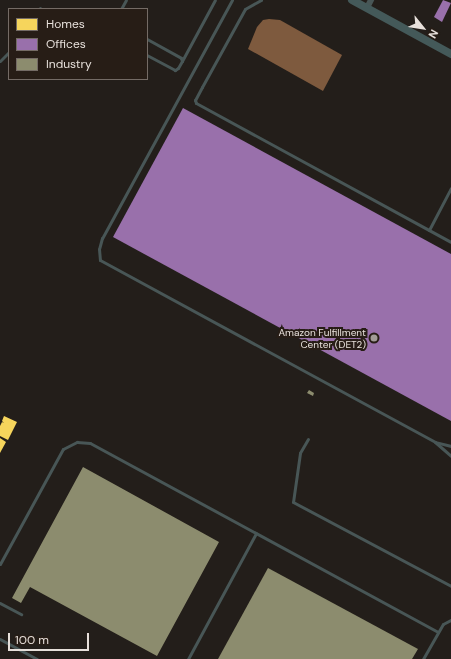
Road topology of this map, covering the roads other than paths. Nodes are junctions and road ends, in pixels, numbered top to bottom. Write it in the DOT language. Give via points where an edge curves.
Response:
graph roads {
  1 [pos="215,0"];
  2 [pos="232,0"];
  3 [pos="261,0"];
  4 [pos="371,0"];
  5 [pos="357,1"];
  6 [pos="367,8"];
  7 [pos="148,40"];
  8 [pos="8,53"];
  9 [pos="451,54"];
  10 [pos="148,56"];
  11 [pos="0,61"];
  12 [pos="182,61"];
  13 [pos="451,188"];
  14 [pos="429,230"];
  15 [pos="451,242"];
  16 [pos="308,439"];
  17 [pos="435,442"];
  18 [pos="451,446"];
  19 [pos="451,456"];
  20 [pos="256,533"];
  21 [pos="0,564"];
  22 [pos="451,586"];
  23 [pos="0,602"];
  24 [pos="21,614"];
  25 [pos="451,620"];
  26 [pos="438,632"];
  27 [pos="0,639"];
  28 [pos="37,659"];
  29 [pos="188,659"];
  30 [pos="423,659"];
  1 -- 12 [label="lane"];
  2 -- 17 [label="lane" via="102,238 100,260"];
  3 -- 14 [label="lane" via="245,9 195,100 196,103"];
  4 -- 6 [label="street"];
  5 -- 6 [label="street"];
  6 -- 9 [label="street"];
  7 -- 12 [label="lane" via="181,58"];
  8 -- 11 [label="lane"];
  10 -- 12 [label="lane" via="175,70"];
  13 -- 14 [label="lane"];
  14 -- 15 [label="lane"];
  16 -- 22 [label="lane" via="300,453 292,502"];
  17 -- 18 [label="lane"];
  17 -- 19 [label="lane"];
  20 -- 21 [label="lane" via="90,443 77,442 63,449"];
  20 -- 26 [label="lane"];
  20 -- 29 [label="lane"];
  23 -- 24 [label="lane"];
  25 -- 26 [label="lane" via="443,624"];
  26 -- 30 [label="lane"];
  27 -- 28 [label="lane"];
}
